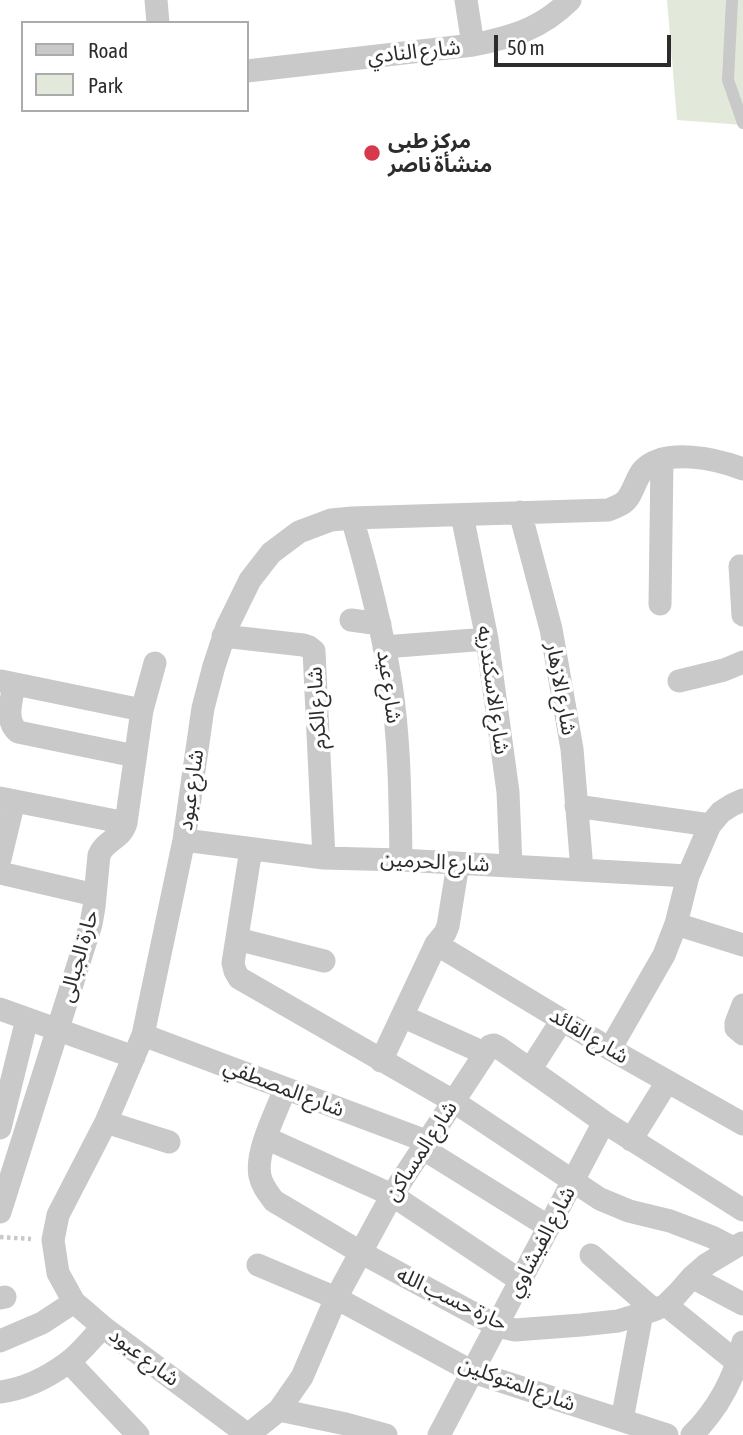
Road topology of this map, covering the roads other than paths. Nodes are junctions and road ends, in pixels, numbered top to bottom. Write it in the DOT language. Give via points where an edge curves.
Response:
graph roads {
  1 [pos="466,0"];
  2 [pos="570,0"];
  3 [pos="732,0"];
  4 [pos="473,45"];
  5 [pos="248,71"];
  6 [pos="743,123"];
  7 [pos="662,459"];
  8 [pos="743,469"];
  9 [pos="520,512"];
  10 [pos="462,515"];
  11 [pos="352,518"];
  12 [pos="740,566"];
  13 [pos="660,604"];
  14 [pos="743,615"];
  15 [pos="351,620"];
  16 [pos="380,624"];
  17 [pos="223,636"];
  18 [pos="487,639"];
  19 [pos="384,647"];
  20 [pos="743,662"];
  21 [pos="155,663"];
  22 [pos="679,681"];
  23 [pos="7,682"];
  24 [pos="142,710"];
  25 [pos="135,755"];
  26 [pos="7,800"];
  27 [pos="743,800"];
  28 [pos="576,806"];
  29 [pos="126,823"];
  30 [pos="710,825"];
  31 [pos="184,840"];
  32 [pos="251,849"];
  33 [pos="324,858"];
  34 [pos="0,859"];
  35 [pos="401,860"];
  36 [pos="458,864"];
  37 [pos="511,866"];
  38 [pos="582,870"];
  39 [pos="0,873"];
  40 [pos="688,876"];
  41 [pos="95,895"];
  42 [pos="676,925"];
  43 [pos="237,939"];
  44 [pos="436,944"];
  45 [pos="743,945"];
  46 [pos="324,961"];
  47 [pos="743,1005"];
  48 [pos="0,1009"];
  49 [pos="402,1016"];
  50 [pos="27,1018"];
  51 [pos="562,1020"];
  52 [pos="57,1029"];
  53 [pos="743,1034"];
  54 [pos="143,1035"];
  55 [pos="610,1049"];
  56 [pos="484,1053"];
  57 [pos="135,1057"];
  58 [pos="381,1060"];
  59 [pos="530,1070"];
  60 [pos="667,1082"];
  61 [pos="285,1089"];
  62 [pos="453,1101"];
  63 [pos="1,1118"];
  64 [pos="106,1122"];
  65 [pos="604,1122"];
  66 [pos="743,1124"];
  67 [pos="266,1138"];
  68 [pos="631,1140"];
  69 [pos="169,1142"];
  70 [pos="424,1144"];
  71 [pos="573,1181"];
  72 [pos="392,1195"];
  73 [pos="743,1210"];
  74 [pos="0,1212"];
  75 [pos="549,1227"];
  76 [pos="738,1245"];
  77 [pos="360,1252"];
  78 [pos="591,1255"];
  79 [pos="258,1265"];
  80 [pos="692,1277"];
  81 [pos="521,1281"];
  82 [pos="336,1298"];
  83 [pos="74,1302"];
  84 [pos="743,1304"];
  85 [pos="654,1309"];
  86 [pos="497,1325"];
  87 [pos="103,1327"];
  88 [pos="0,1341"];
  89 [pos="741,1352"];
  90 [pos="69,1362"];
  91 [pos="473,1372"];
  92 [pos="0,1392"];
  93 [pos="279,1410"];
  94 [pos="622,1420"];
  95 [pos="127,1432"];
  96 [pos="248,1435"];
  97 [pos="386,1435"];
  98 [pos="439,1435"];
  99 [pos="667,1435"];
  100 [pos="692,1435"];
  1 -- 4 [label="street"];
  2 -- 4 [label="street, شارع النادي" via="531,29"];
  3 -- 6 [label="lane" via="728,80"];
  4 -- 5 [label="street, شارع النادي"];
  7 -- 8 [label="street" via="680,456"];
  7 -- 9 [label="street, شارع عبود" via="644,470 625,502 608,510"];
  7 -- 13 [label="street"];
  9 -- 10 [label="street, شارع عبود"];
  9 -- 28 [label="street, شارع الازهار" via="551,629 572,749"];
  10 -- 11 [label="street, شارع عبود"];
  10 -- 18 [label="street, شارع الاسكندريه"];
  11 -- 16 [label="street, شارع عيد"];
  11 -- 17 [label="street, شارع عبود" via="299,532 271,553 250,580"];
  12 -- 14 [label="street"];
  15 -- 16 [label="street"];
  16 -- 19 [label="street, شارع عيد"];
  17 -- 31 [label="street, شارع عبود" via="202,708"];
  17 -- 33 [label="street, شارع الكرم" via="303,645 314,651"];
  18 -- 19 [label="street"];
  18 -- 37 [label="street, شارع الاسكندريه" via="508,792"];
  19 -- 35 [label="street, شارع عيد" via="400,773"];
  20 -- 22 [label="street"];
  21 -- 24 [label="street"];
  23 -- 24 [label="street"];
  23 -- 25 [label="street" via="9,720 18,732"];
  24 -- 25 [label="street"];
  25 -- 29 [label="street"];
  26 -- 29 [label="street"];
  26 -- 34 [label="street"];
  27 -- 30 [label="street" via="721,812"];
  28 -- 30 [label="street"];
  28 -- 38 [label="street, شارع الازهار"];
  29 -- 41 [label="street, حارة الجبالى" via="124,831 108,841 99,855"];
  30 -- 40 [label="street"];
  31 -- 32 [label="street, شارع الحرمين"];
  31 -- 54 [label="street, شارع عبود"];
  32 -- 33 [label="street, شارع الحرمين"];
  32 -- 43 [label="street"];
  33 -- 35 [label="street, شارع الحرمين"];
  35 -- 36 [label="street, شارع الحرمين"];
  36 -- 37 [label="street, شارع الحرمين"];
  36 -- 44 [label="street" via="448,926"];
  37 -- 38 [label="street, شارع الحرمين"];
  38 -- 40 [label="street, شارع الحرمين"];
  39 -- 41 [label="street"];
  40 -- 42 [label="street"];
  41 -- 52 [label="street, حارة الجبالى" via="91,924"];
  42 -- 45 [label="street"];
  42 -- 55 [label="street" via="664,955"];
  43 -- 46 [label="street"];
  43 -- 58 [label="street" via="233,963 239,978"];
  44 -- 49 [label="street"];
  44 -- 51 [label="street, شارع القائد"];
  47 -- 53 [label="street" via="736,1028"];
  48 -- 50 [label="street"];
  49 -- 56 [label="street"];
  49 -- 58 [label="street"];
  50 -- 52 [label="street"];
  50 -- 63 [label="street"];
  51 -- 55 [label="street, شارع القائد"];
  51 -- 59 [label="street"];
  52 -- 57 [label="street"];
  52 -- 74 [label="street, حارة الجبالى"];
  54 -- 57 [label="street, شارع عبود"];
  54 -- 61 [label="street, شارع المصطفي"];
  55 -- 60 [label="street, شارع القائد"];
  56 -- 59 [label="street" via="494,1045"];
  56 -- 62 [label="street, شارع المساكن"];
  57 -- 64 [label="street, شارع عبود"];
  58 -- 62 [label="street"];
  59 -- 65 [label="street"];
  60 -- 66 [label="street, شارع القائد"];
  60 -- 68 [label="street"];
  61 -- 67 [label="street"];
  61 -- 70 [label="street, شارع المصطفي"];
  62 -- 70 [label="street, شارع المساكن"];
  62 -- 71 [label="street"];
  64 -- 69 [label="street"];
  64 -- 83 [label="street, شارع عبود" via="58,1215 53,1240 58,1273"];
  65 -- 68 [label="street"];
  65 -- 71 [label="street, شارع الفيشاوي"];
  67 -- 72 [label="street"];
  67 -- 77 [label="street, حارة حسب الله" via="260,1160 264,1189 274,1201"];
  68 -- 73 [label="street"];
  70 -- 72 [label="street, شارع المساكن"];
  70 -- 75 [label="street, شارع المصطفي"];
  71 -- 75 [label="street, شارع الفيشاوي"];
  71 -- 76 [label="street" via="629,1211"];
  72 -- 77 [label="street, شارع المساكن"];
  72 -- 81 [label="street"];
  75 -- 81 [label="street, شارع الفيشاوي"];
  76 -- 80 [label="street"];
  77 -- 82 [label="street, شارع المساكن"];
  77 -- 86 [label="street, حارة حسب الله"];
  78 -- 85 [label="street"];
  79 -- 82 [label="street, شارع المتوكلين"];
  80 -- 84 [label="street"];
  80 -- 85 [label="street"];
  81 -- 86 [label="street, شارع الفيشاوي"];
  82 -- 91 [label="street, شارع المتوكلين"];
  82 -- 93 [label="street, شارع المساكن" via="302,1377"];
  83 -- 87 [label="street, شارع عبود"];
  83 -- 88 [label="street" via="42,1324"];
  85 -- 86 [label="street, حارة حسب الله" via="618,1321 581,1325 515,1330"];
  85 -- 89 [label="street"];
  85 -- 94 [label="street"];
  86 -- 91 [label="street, شارع الفيشاوي"];
  87 -- 90 [label="street"];
  87 -- 96 [label="street, شارع عبود"];
  89 -- 100 [label="street" via="729,1385"];
  90 -- 92 [label="street" via="40,1380"];
  90 -- 95 [label="street"];
  91 -- 94 [label="street, شارع المتوكلين"];
  91 -- 98 [label="street, شارع الفيشاوي"];
  93 -- 96 [label="street, شارع المساكن"];
  93 -- 97 [label="street"];
  94 -- 99 [label="street, شارع المتوكلين"];
}
